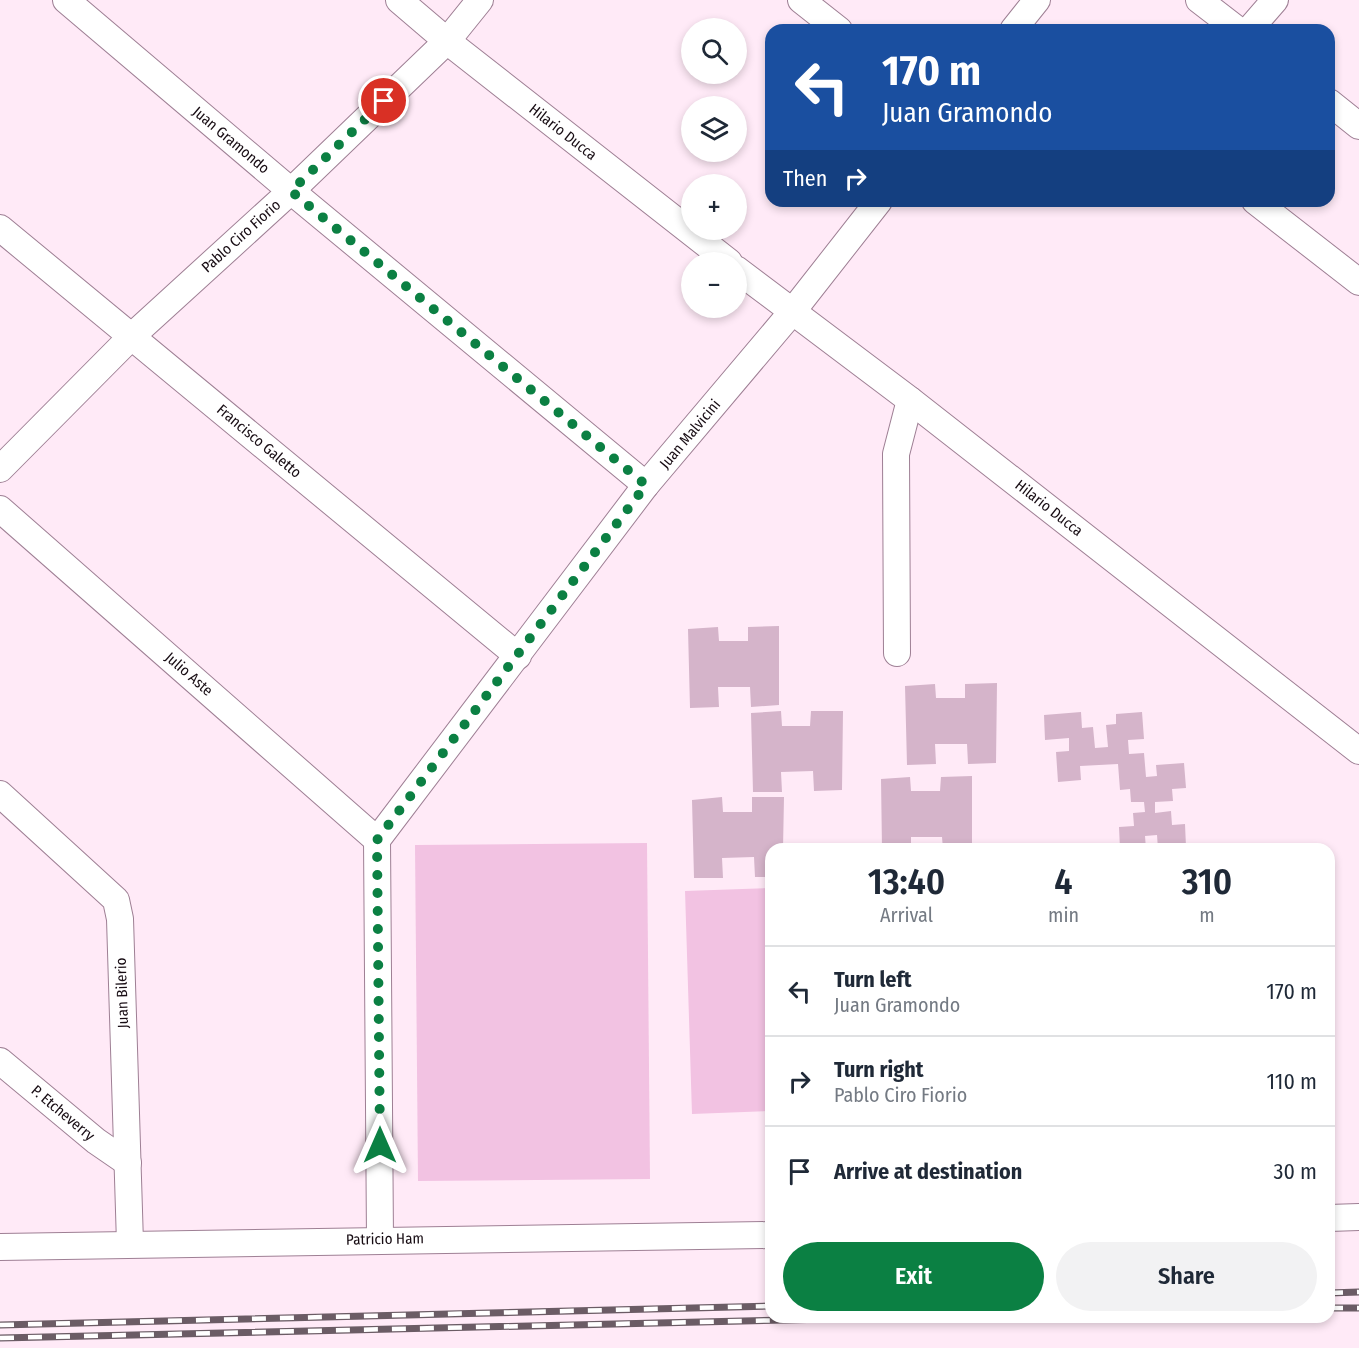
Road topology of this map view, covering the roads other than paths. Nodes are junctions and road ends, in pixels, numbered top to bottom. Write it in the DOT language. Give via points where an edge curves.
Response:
graph roads {
  1 [pos="66,0"];
  2 [pos="399,0"];
  3 [pos="480,0"];
  4 [pos="801,0"];
  5 [pos="1037,0"];
  6 [pos="1199,0"];
  7 [pos="1275,0"];
  8 [pos="831,24"];
  9 [pos="1018,24"];
  10 [pos="1230,24"];
  11 [pos="1254,24"];
  12 [pos="447,41"];
  13 [pos="1335,107"];
  14 [pos="1359,126"];
  15 [pos="291,191"];
  16 [pos="874,207"];
  17 [pos="1264,207"];
  18 [pos="0,228"];
  19 [pos="716,252"];
  20 [pos="747,277"];
  21 [pos="1359,282"];
  22 [pos="792,312"];
  23 [pos="132,336"];
  24 [pos="910,400"];
  25 [pos="0,469"];
  26 [pos="646,485"];
  27 [pos="0,509"];
  28 [pos="897,653"];
  29 [pos="518,656"];
  30 [pos="1359,751"];
  31 [pos="0,794"];
  32 [pos="377,840"];
  33 [pos="0,1061"];
  34 [pos="128,1163"];
  35 [pos="1359,1217"];
  36 [pos="1335,1218"];
  37 [pos="765,1235"];
  38 [pos="380,1239"];
  39 [pos="130,1243"];
  40 [pos="0,1246"];
  1 -- 15 [label="street, Juan Gramondo"];
  2 -- 12 [label="street, Hilario Ducca"];
  3 -- 12 [label="street, Pablo Ciro Fiorio"];
  4 -- 8 [label="street"];
  5 -- 9 [label="street"];
  6 -- 10 [label="street"];
  7 -- 11 [label="street"];
  12 -- 15 [label="street, Pablo Ciro Fiorio"];
  12 -- 19 [label="street, Hilario Ducca"];
  13 -- 14 [label="street"];
  15 -- 23 [label="street, Pablo Ciro Fiorio"];
  15 -- 26 [label="street, Juan Gramondo"];
  16 -- 22 [label="street, Juan Malvicini"];
  17 -- 21 [label="street"];
  18 -- 23 [label="street, Francisco Galetto"];
  20 -- 22 [label="street, Hilario Ducca"];
  22 -- 24 [label="street, Hilario Ducca"];
  22 -- 26 [label="street, Juan Malvicini"];
  23 -- 25 [label="street, Pablo Ciro Fiorio"];
  23 -- 29 [label="street, Francisco Galetto"];
  24 -- 28 [label="street" via="896,454"];
  24 -- 30 [label="street, Hilario Ducca"];
  26 -- 29 [label="street, Juan Malvicini"];
  27 -- 32 [label="street, Julio Aste"];
  29 -- 32 [label="street, Juan Malvicini"];
  31 -- 34 [label="street, Juan Bilerio" via="116,900 120,919"];
  32 -- 38 [label="street"];
  33 -- 34 [label="street, P. Etcheverry"];
  34 -- 39 [label="street, Juan Bilerio"];
  35 -- 36 [label="street"];
  37 -- 38 [label="street, Patricio Ham"];
  38 -- 39 [label="street, Patricio Ham"];
  39 -- 40 [label="street, Patricio Ham"];
}
